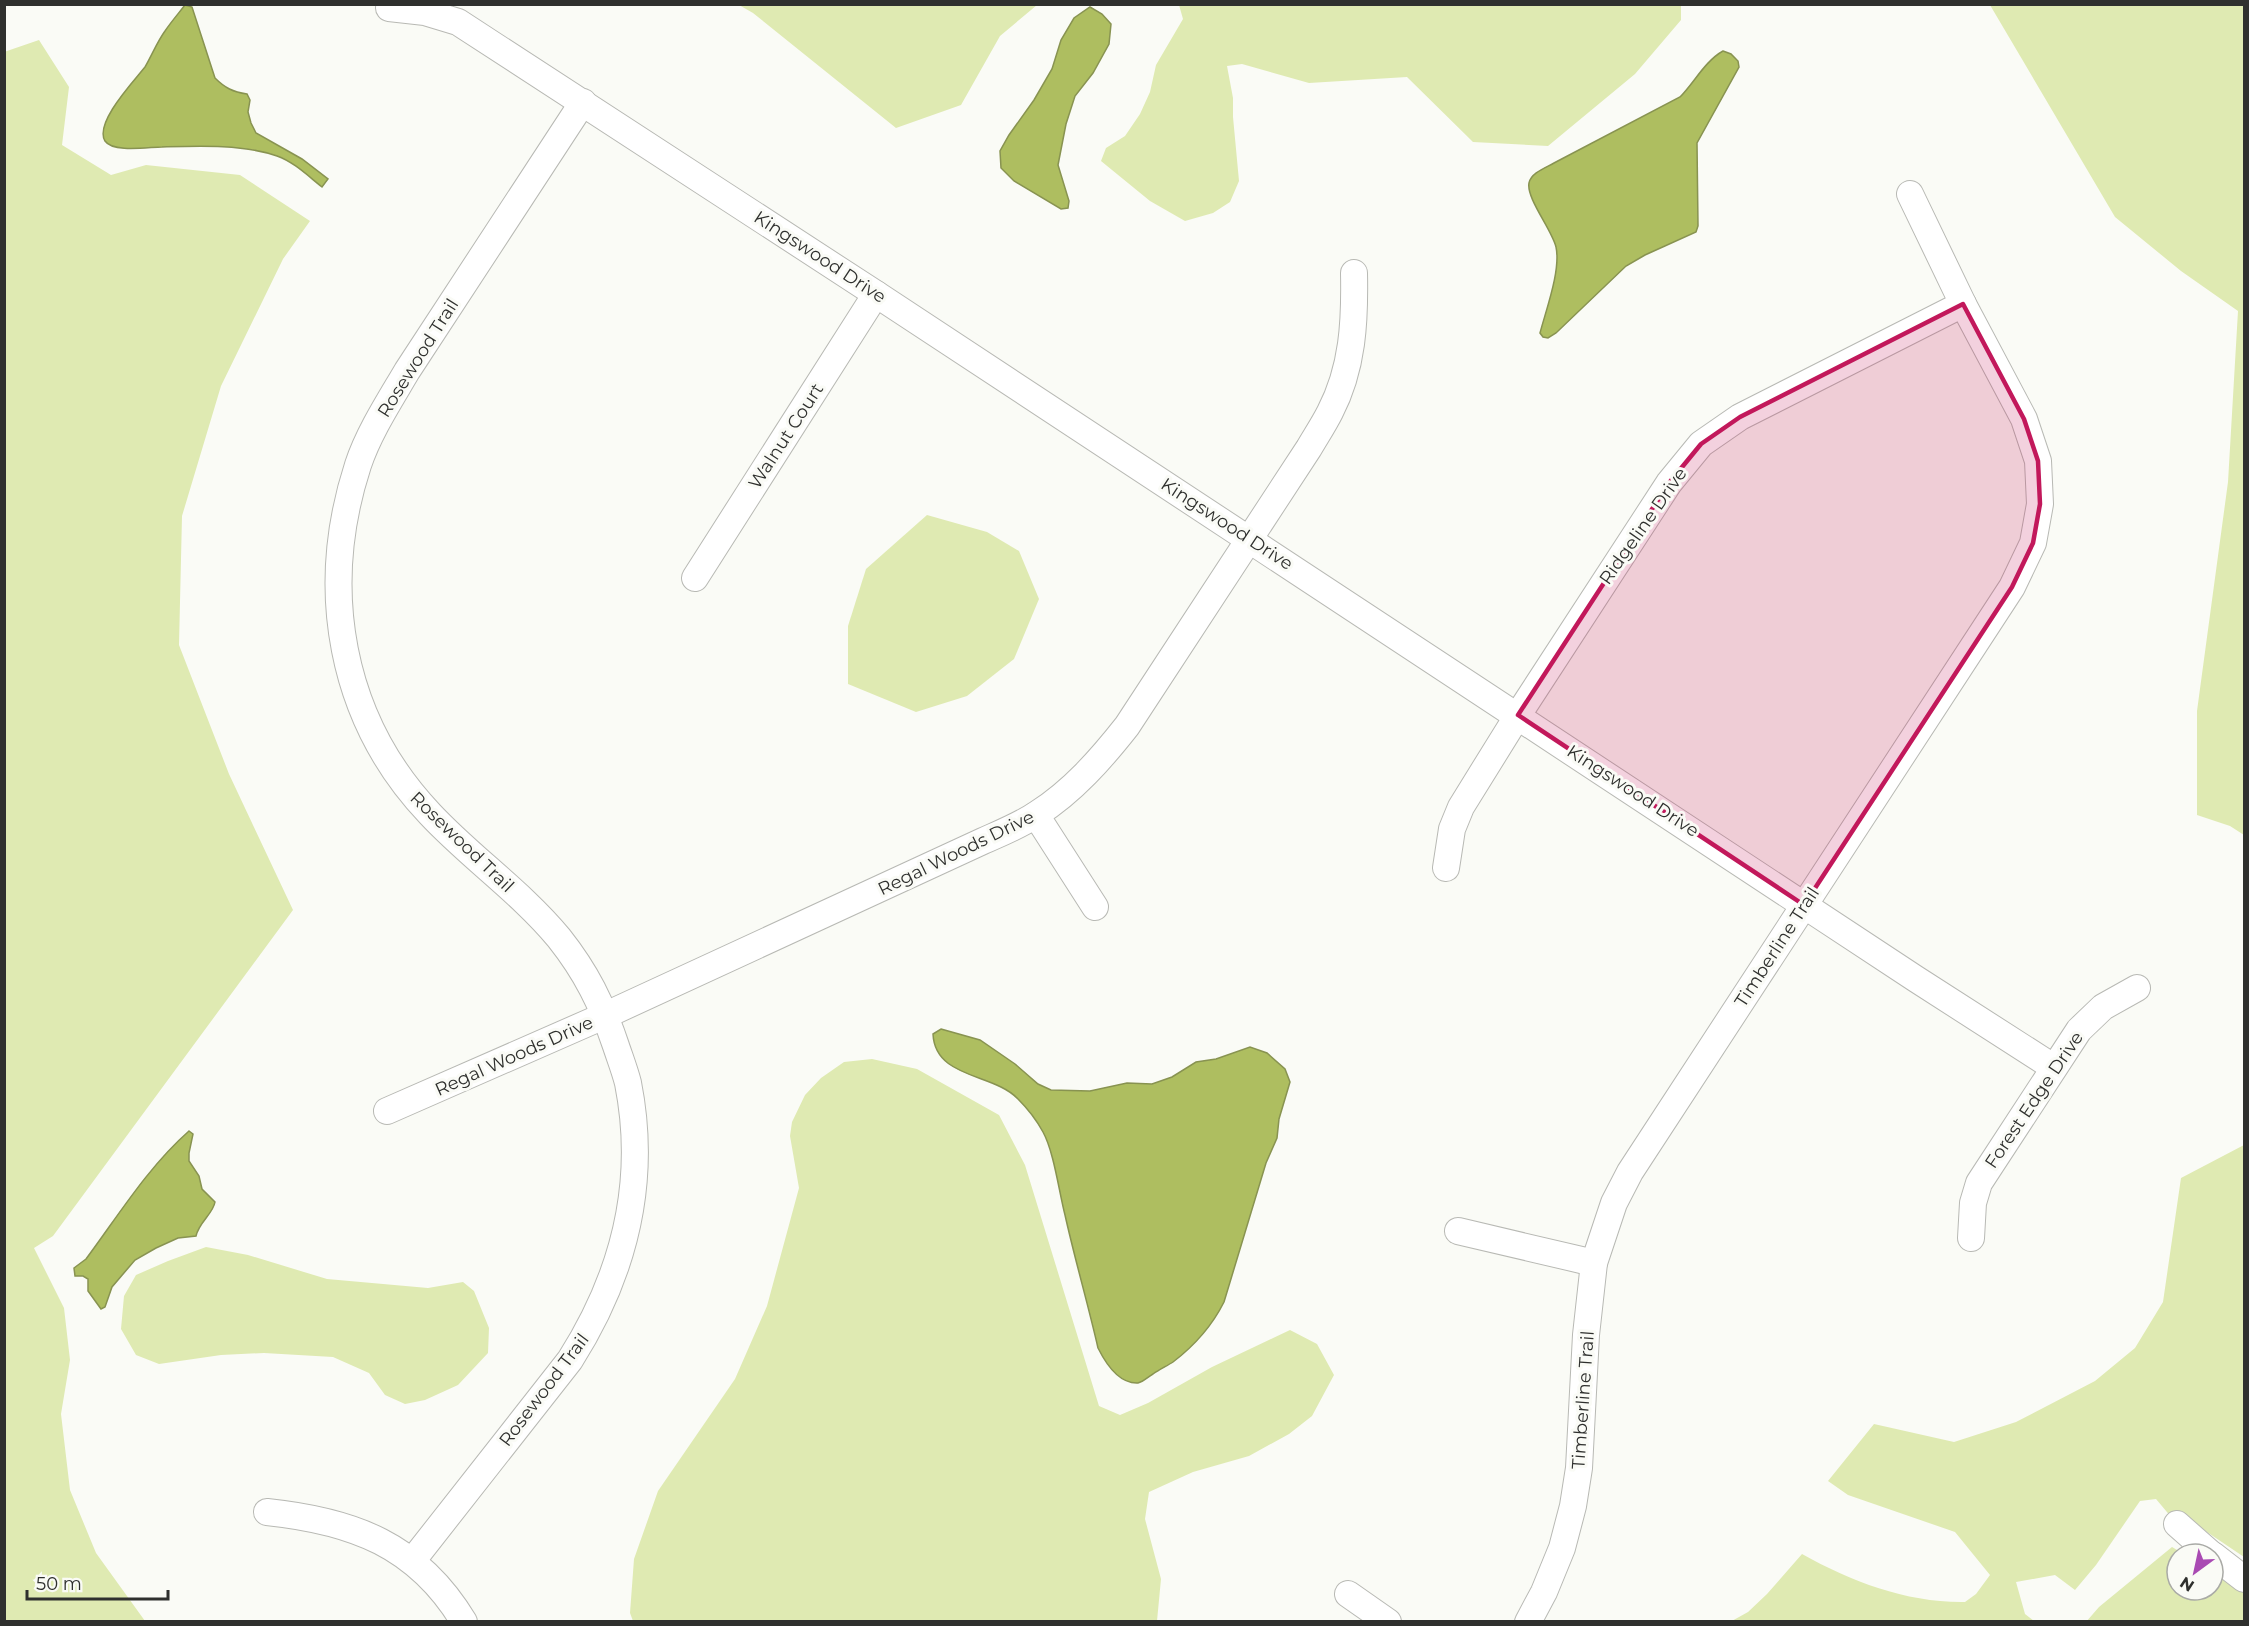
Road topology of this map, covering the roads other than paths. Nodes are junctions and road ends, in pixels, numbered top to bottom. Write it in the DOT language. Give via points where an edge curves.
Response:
graph roads {
  1 [pos="389,8"];
  2 [pos="583,102"];
  3 [pos="1910,194"];
  4 [pos="1354,273"];
  5 [pos="876,294"];
  6 [pos="1963,304"];
  7 [pos="1250,539"];
  8 [pos="695,578"];
  9 [pos="1518,715"];
  10 [pos="1036,815"];
  11 [pos="1446,868"];
  12 [pos="1804,904"];
  13 [pos="1095,907"];
  14 [pos="2137,988"];
  15 [pos="606,1015"];
  16 [pos="2053,1067"];
  17 [pos="387,1111"];
  18 [pos="1458,1231"];
  19 [pos="1971,1238"];
  20 [pos="1594,1263"];
  21 [pos="267,1512"];
  22 [pos="2177,1524"];
  23 [pos="2197,1542"];
  24 [pos="413,1560"];
  25 [pos="2225,1565"];
  26 [pos="2244,1579"];
  27 [pos="1348,1594"];
  28 [pos="464,1622"];
  29 [pos="1389,1622"];
  30 [pos="1528,1622"];
  1 -- 2 [label="street, Kingswood Drive" via="425,12 458,22"];
  2 -- 5 [label="street, Kingswood Drive"];
  2 -- 15 [label="street, Rosewood Trail" via="408,371 358,462 342,524 337,596 344,654 358,698 400,780 460,845 558,937 591,982"];
  3 -- 6 [label="street, Timberline Trail"];
  4 -- 7 [label="street, Regal Woods Drive" via="1351,349 1335,400"];
  5 -- 7 [label="street, Kingswood Drive"];
  5 -- 8 [label="street, Walnut Court"];
  6 -- 9 [label="street, Ridgeline Drive" via="1740,417 1701,444 1669,483"];
  6 -- 12 [label="street, Timberline Trail" via="2024,419 2038,461 2040,504 2033,543 2012,587"];
  7 -- 9 [label="street, Kingswood Drive"];
  7 -- 10 [label="street, Regal Woods Drive" via="1127,726 1099,761"];
  9 -- 11 [label="street, Ridgeline Drive" via="1461,807 1452,829"];
  9 -- 12 [label="street, Kingswood Drive"];
  10 -- 13 [label="street"];
  10 -- 15 [label="street, Regal Woods Drive"];
  12 -- 16 [label="street, Kingswood Drive"];
  12 -- 20 [label="street, Timberline Trail" via="1630,1172 1614,1203"];
  14 -- 16 [label="street, Forest Edge Drive" via="2103,1007 2079,1030"];
  15 -- 17 [label="street, Regal Woods Drive"];
  15 -- 24 [label="street, Rosewood Trail" via="628,1082 636,1151 632,1203 616,1271 590,1329 570,1360"];
  16 -- 19 [label="street, Forest Edge Drive" via="1979,1183 1973,1203"];
  18 -- 20 [label="street"];
  20 -- 30 [label="street, Timberline Trail" via="1573,1506 1562,1548"];
  21 -- 24 [label="street" via="306,1516 355,1529"];
  22 -- 23 [label="street"];
  24 -- 28 [label="street" via="435,1581"];
  25 -- 26 [label="street"];
  27 -- 29 [label="street"];
}
